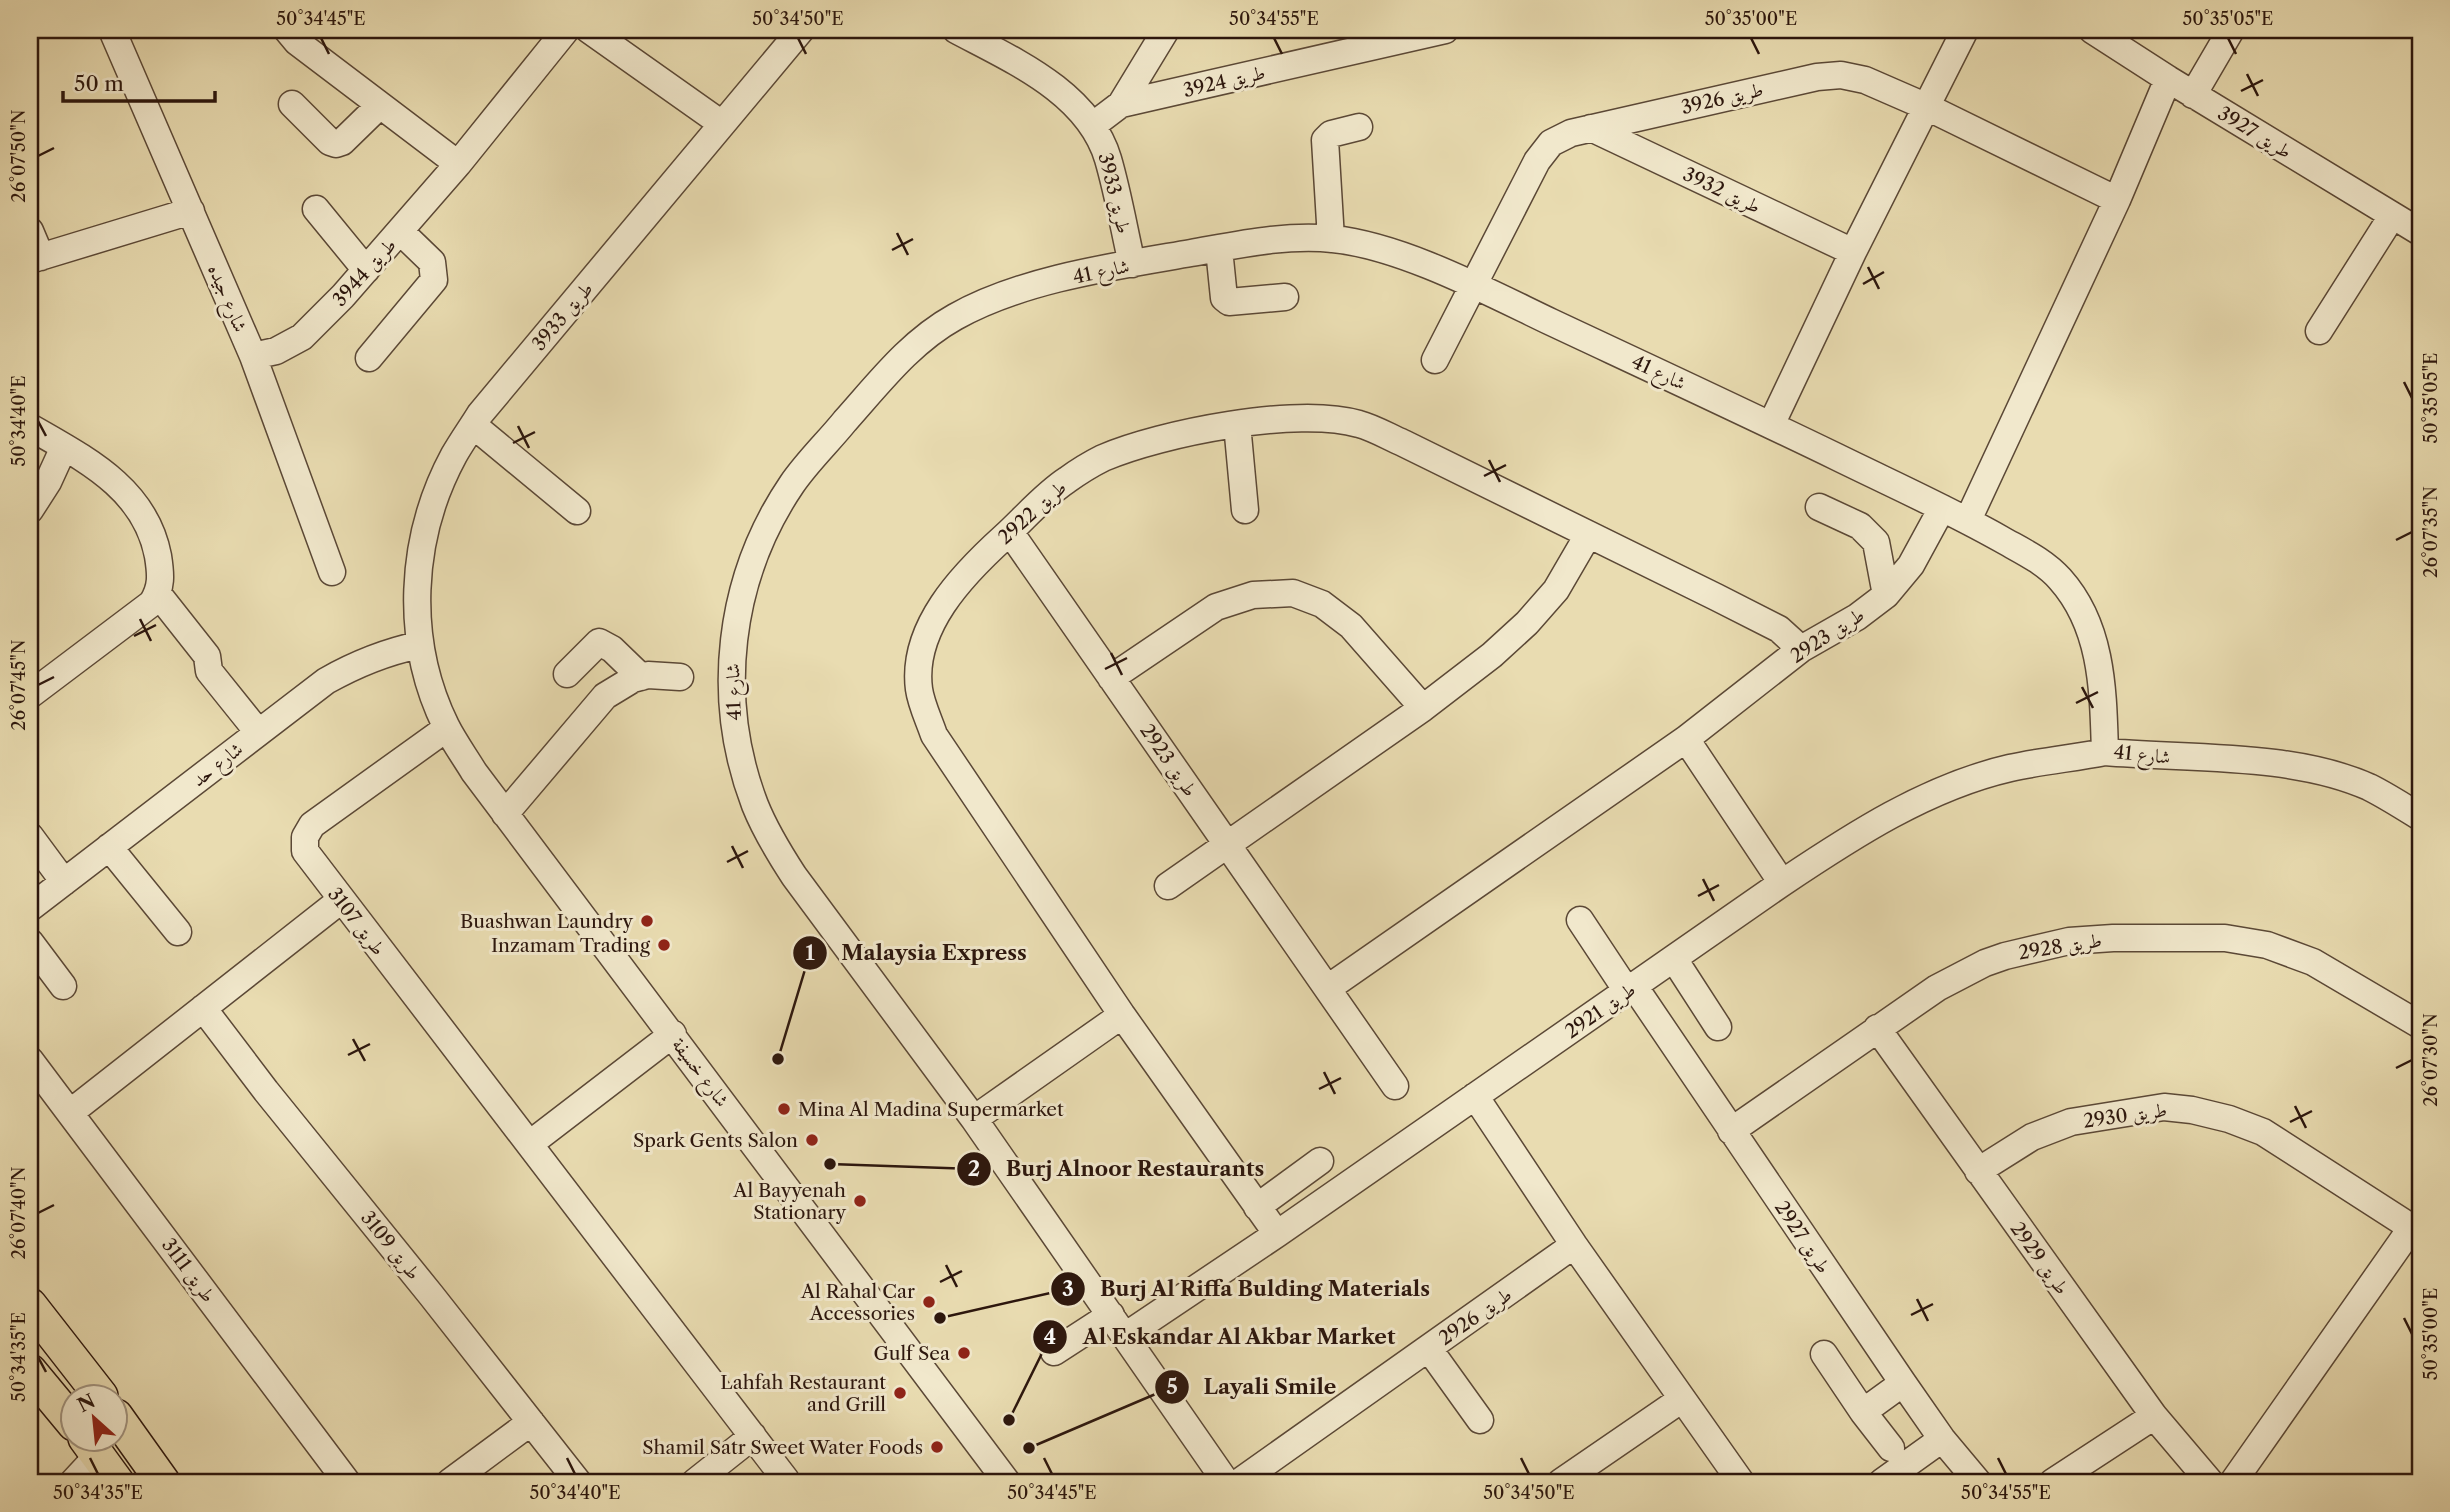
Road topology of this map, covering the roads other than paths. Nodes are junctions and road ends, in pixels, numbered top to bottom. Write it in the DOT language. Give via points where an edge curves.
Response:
graph roads {
  1 [pos="112,30"];
  2 [pos="287,30"];
  3 [pos="566,30"];
  4 [pos="589,30"];
  5 [pos="801,30"];
  6 [pos="956,30"];
  7 [pos="1166,30"];
  8 [pos="1445,30"];
  9 [pos="1965,30"];
  10 [pos="2092,30"];
  11 [pos="2231,30"];
  12 [pos="1360,40"];
  13 [pos="2168,79"];
  14 [pos="2193,95"];
  15 [pos="292,104"];
  16 [pos="1121,104"];
  17 [pos="380,105"];
  18 [pos="1927,107"];
  19 [pos="722,124"];
  20 [pos="1092,126"];
  21 [pos="1359,127"];
  22 [pos="1591,128"];
  23 [pos="458,164"];
  24 [pos="2117,200"];
  25 [pos="316,209"];
  26 [pos="191,211"];
  27 [pos="2392,216"];
  28 [pos="30,231"];
  29 [pos="401,232"];
  30 [pos="2420,232"];
  31 [pos="1331,239"];
  32 [pos="1219,249"];
  33 [pos="1853,252"];
  34 [pos="36,258"];
  35 [pos="1132,264"];
  36 [pos="366,270"];
  37 [pos="1474,285"];
  38 [pos="1285,297"];
  39 [pos="2319,331"];
  40 [pos="253,356"];
  41 [pos="369,358"];
  42 [pos="1435,360"];
  43 [pos="1237,424"];
  44 [pos="473,425"];
  45 [pos="1771,425"];
  46 [pos="30,427"];
  47 [pos="64,447"];
  48 [pos="1819,507"];
  49 [pos="1942,508"];
  50 [pos="30,510"];
  51 [pos="1245,510"];
  52 [pos="577,511"];
  53 [pos="1968,520"];
  54 [pos="1010,532"];
  55 [pos="1588,535"];
  56 [pos="332,572"];
  57 [pos="158,594"];
  58 [pos="1886,595"];
  59 [pos="419,645"];
  60 [pos="1801,649"];
  61 [pos="567,674"];
  62 [pos="641,677"];
  63 [pos="680,677"];
  64 [pos="1111,678"];
  65 [pos="30,695"];
  66 [pos="1423,708"];
  67 [pos="447,728"];
  68 [pos="258,733"];
  69 [pos="1686,739"];
  70 [pos="2105,752"];
  71 [pos="505,814"];
  72 [pos="2420,817"];
  73 [pos="30,836"];
  74 [pos="1228,845"];
  75 [pos="109,847"];
  76 [pos="64,882"];
  77 [pos="1782,883"];
  78 [pos="1168,886"];
  79 [pos="341,900"];
  80 [pos="30,908"];
  81 [pos="1580,920"];
  82 [pos="178,932"];
  83 [pos="30,942"];
  84 [pos="1674,959"];
  85 [pos="63,986"];
  86 [pos="1328,988"];
  87 [pos="1630,989"];
  88 [pos="203,1008"];
  89 [pos="1122,1014"];
  90 [pos="2420,1025"];
  91 [pos="1718,1027"];
  92 [pos="1877,1028"];
  93 [pos="673,1034"];
  94 [pos="30,1060"];
  95 [pos="1395,1086"];
  96 [pos="1475,1096"];
  97 [pos="71,1112"];
  98 [pos="974,1119"];
  99 [pos="1731,1131"];
  100 [pos="531,1143"];
  101 [pos="1320,1161"];
  102 [pos="1978,1171"];
  103 [pos="1257,1207"];
  104 [pos="2416,1230"];
  105 [pos="1277,1234"];
  106 [pos="1574,1245"];
  107 [pos="33,1315"];
  108 [pos="1118,1325"];
  109 [pos="1429,1349"];
  110 [pos="1054,1352"];
  111 [pos="1824,1354"];
  112 [pos="30,1371"];
  113 [pos="89,1382"];
  114 [pos="1903,1382"];
  115 [pos="41,1394"];
  116 [pos="1682,1399"];
  117 [pos="60,1411"];
  118 [pos="1863,1412"];
  119 [pos="2154,1416"];
  120 [pos="1480,1420"];
  121 [pos="531,1422"];
  122 [pos="130,1436"];
  123 [pos="753,1436"];
  124 [pos="1942,1439"];
  125 [pos="1891,1448"];
  126 [pos="88,1452"];
  127 [pos="95,1452"];
  128 [pos="995,1478"];
  129 [pos="2200,1479"];
  130 [pos="786,1480"];
  131 [pos="73,1482"];
  132 [pos="117,1482"];
  133 [pos="163,1482"];
  134 [pos="347,1482"];
  135 [pos="450,1482"];
  136 [pos="578,1482"];
  137 [pos="695,1482"];
  138 [pos="1226,1482"];
  139 [pos="1238,1482"];
  140 [pos="1561,1482"];
  141 [pos="1741,1482"];
  142 [pos="1882,1482"];
  143 [pos="1978,1482"];
  144 [pos="2053,1482"];
  145 [pos="2232,1482"];
  1 -- 26 [label="street, شارع جيده"];
  2 -- 17 [label="street"];
  3 -- 23 [label="street, طريق 3944"];
  4 -- 19 [label="street"];
  5 -- 19 [label="street, طريق 3933"];
  6 -- 20 [label="street, طريق 3933" via="1026,67 1055,88"];
  7 -- 16 [label="street"];
  8 -- 12 [label="street, طريق 3924"];
  9 -- 18 [label="street"];
  10 -- 13 [label="street, طريق 3927"];
  11 -- 14 [label="street"];
  12 -- 16 [label="street, طريق 3924"];
  13 -- 14 [label="street, طريق 3927"];
  13 -- 24 [label="street"];
  14 -- 27 [label="street, طريق 3927"];
  15 -- 17 [label="street" via="335,144"];
  16 -- 20 [label="street, طريق 3924"];
  17 -- 23 [label="street"];
  18 -- 22 [label="street, طريق 3926" via="1865,80 1829,75"];
  18 -- 24 [label="street, طريق 3926"];
  18 -- 33 [label="street"];
  19 -- 44 [label="street, طريق 3933"];
  20 -- 35 [label="street, طريق 3933" via="1108,158"];
  21 -- 31 [label="street" via="1325,140"];
  22 -- 33 [label="street, طريق 3932"];
  22 -- 37 [label="street, طريق 3926" via="1560,137 1543,151"];
  23 -- 29 [label="street, طريق 3944"];
  24 -- 53 [label="street"];
  25 -- 36 [label="street"];
  26 -- 34 [label="street"];
  26 -- 40 [label="street, شارع جيده"];
  27 -- 30 [label="street, طريق 3927"];
  27 -- 39 [label="street"];
  28 -- 34 [label="street"];
  29 -- 36 [label="street, طريق 3944"];
  29 -- 41 [label="street" via="432,262 434,280"];
  31 -- 32 [label="street, شارع 41" via="1287,239"];
  31 -- 37 [label="street, شارع 41" via="1363,244"];
  32 -- 35 [label="street, شارع 41"];
  32 -- 38 [label="street" via="1224,298 1229,302"];
  33 -- 45 [label="street"];
  35 -- 98 [label="street, شارع 41" via="1045,283 983,303 904,354 794,481 757,550 739,603 731,693 743,771 756,808 794,876"];
  36 -- 40 [label="street, طريق 3944" via="302,337"];
  37 -- 42 [label="street, طريق 3926"];
  37 -- 45 [label="street, شارع 41"];
  40 -- 56 [label="street, شارع جيده"];
  43 -- 51 [label="street"];
  43 -- 54 [label="street, طريق 2922" via="1103,458 1065,481"];
  43 -- 55 [label="street, طريق 2922" via="1321,418 1359,424"];
  44 -- 52 [label="street"];
  44 -- 59 [label="street, طريق 3933" via="434,500 422,548 416,596"];
  45 -- 49 [label="street, شارع 41"];
  46 -- 47 [label="street"];
  47 -- 50 [label="street"];
  47 -- 57 [label="street" via="118,483 140,510 155,542 161,574"];
  48 -- 58 [label="street" via="1860,526 1876,542"];
  49 -- 53 [label="street, شارع 41"];
  49 -- 58 [label="street, طريق 2923" via="1911,565"];
  53 -- 70 [label="street, شارع 41" via="2045,564 2076,600 2095,642 2104,696"];
  54 -- 64 [label="street, طريق 2923"];
  54 -- 89 [label="street, طريق 2922" via="976,562 927,631 919,662 919,691 934,735"];
  55 -- 60 [label="street, طريق 2922" via="1779,629"];
  55 -- 66 [label="street" via="1556,590 1527,623"];
  57 -- 65 [label="street" via="144,610"];
  57 -- 68 [label="street" via="207,656 209,671"];
  58 -- 60 [label="street, طريق 2923"];
  59 -- 67 [label="street, شارع خسيفة"];
  59 -- 68 [label="street, شارع حد" via="344,671"];
  60 -- 69 [label="street, طريق 2923"];
  61 -- 62 [label="street" via="599,642"];
  62 -- 63 [label="street"];
  62 -- 71 [label="street" via="605,696"];
  64 -- 66 [label="street" via="1216,607 1253,595 1293,593 1322,604 1351,625"];
  64 -- 74 [label="street, طريق 2923"];
  66 -- 74 [label="street"];
  67 -- 71 [label="street, شارع خسيفة"];
  67 -- 79 [label="street, طريق 3107" via="308,830 304,844 308,857"];
  68 -- 75 [label="street, شارع حد"];
  69 -- 77 [label="street"];
  69 -- 86 [label="street, طريق 2923"];
  70 -- 72 [label="street, شارع 41" via="2298,766 2369,787"];
  70 -- 77 [label="street, طريق 2921" via="2009,768 1952,787 1867,829"];
  71 -- 93 [label="street, شارع خسيفة"];
  73 -- 76 [label="street"];
  74 -- 78 [label="street"];
  74 -- 86 [label="street, طريق 2923"];
  75 -- 76 [label="street, شارع حد"];
  75 -- 82 [label="street"];
  76 -- 80 [label="street, شارع حد"];
  77 -- 84 [label="street, طريق 2921"];
  79 -- 88 [label="street"];
  79 -- 100 [label="street, طريق 3107"];
  81 -- 87 [label="street, طريق 2927"];
  83 -- 85 [label="street"];
  84 -- 87 [label="street, طريق 2921"];
  84 -- 91 [label="street"];
  86 -- 95 [label="street, طريق 2923"];
  87 -- 96 [label="street, طريق 2921"];
  87 -- 99 [label="street, طريق 2927"];
  88 -- 97 [label="street"];
  88 -- 121 [label="street, طريق 3109"];
  89 -- 98 [label="street"];
  89 -- 103 [label="street, طريق 2922"];
  90 -- 92 [label="street, طريق 2928" via="2313,962 2267,945 2225,938 2113,938 2047,944 1985,963"];
  92 -- 99 [label="street, طريق 2928"];
  92 -- 102 [label="street, طريق 2929"];
  93 -- 100 [label="street"];
  93 -- 128 [label="street, شارع خسيفة"];
  94 -- 97 [label="street, طريق 3111"];
  96 -- 105 [label="street, طريق 2921"];
  96 -- 106 [label="street"];
  97 -- 134 [label="street, طريق 3111"];
  98 -- 108 [label="street, شارع 41"];
  99 -- 114 [label="street, طريق 2927"];
  100 -- 123 [label="street, طريق 3107"];
  101 -- 103 [label="street"];
  102 -- 104 [label="street, طريق 2930" via="2032,1136 2071,1122 2164,1107 2192,1110 2263,1132"];
  102 -- 119 [label="street, طريق 2929"];
  103 -- 105 [label="street, طريق 2922"];
  104 -- 145 [label="street"];
  105 -- 108 [label="street, طريق 2921"];
  106 -- 109 [label="street, طريق 2926"];
  106 -- 116 [label="street"];
  107 -- 113 [label="main road"];
  108 -- 110 [label="street, طريق 2921"];
  108 -- 138 [label="street, شارع 41"];
  109 -- 120 [label="street"];
  109 -- 139 [label="street, طريق 2926"];
  111 -- 118 [label="street"];
  112 -- 115 [label="main road"];
  114 -- 118 [label="street"];
  114 -- 124 [label="street, طريق 2927"];
  115 -- 117 [label="main road"];
  116 -- 140 [label="street"];
  116 -- 141 [label="street"];
  118 -- 125 [label="street"];
  119 -- 129 [label="street, طريق 2929"];
  119 -- 144 [label="street"];
  121 -- 135 [label="street"];
  121 -- 136 [label="street, طريق 3109"];
  122 -- 133 [label="main road"];
  123 -- 130 [label="street, طريق 3107"];
  123 -- 137 [label="street"];
  124 -- 142 [label="street"];
  124 -- 143 [label="street, طريق 2927"];
  126 -- 131 [label="street"];
  127 -- 132 [label="main road"];
}
